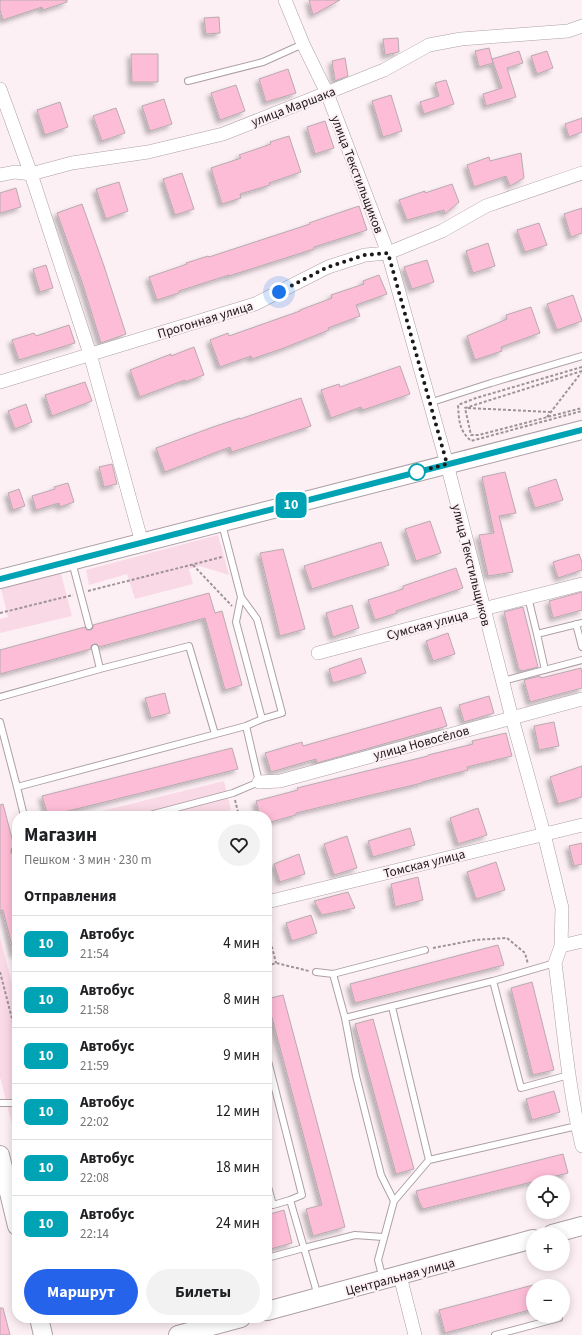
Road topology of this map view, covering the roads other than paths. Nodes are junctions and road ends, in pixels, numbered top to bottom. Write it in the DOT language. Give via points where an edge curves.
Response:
graph roads {
  1 [pos="285,0"];
  2 [pos="582,26"];
  3 [pos="303,44"];
  4 [pos="188,81"];
  5 [pos="0,89"];
  6 [pos="327,93"];
  7 [pos="582,173"];
  8 [pos="0,174"];
  9 [pos="31,174"];
  10 [pos="388,253"];
  11 [pos="90,354"];
  12 [pos="582,356"];
  13 [pos="0,382"];
  14 [pos="429,403"];
  15 [pos="582,430"];
  16 [pos="447,464"];
  17 [pos="222,523"];
  18 [pos="142,542"];
  19 [pos="72,561"];
  20 [pos="0,579"];
  21 [pos="582,584"];
  22 [pos="241,597"];
  23 [pos="528,597"];
  24 [pos="483,609"];
  25 [pos="579,624"];
  26 [pos="89,626"];
  27 [pos="537,634"];
  28 [pos="582,647"];
  29 [pos="95,648"];
  30 [pos="318,653"];
  31 [pos="582,660"];
  32 [pos="100,669"];
  33 [pos="545,670"];
  34 [pos="503,681"];
  35 [pos="0,697"];
  36 [pos="582,699"];
  37 [pos="512,718"];
  38 [pos="262,719"];
  39 [pos="0,722"];
  40 [pos="246,726"];
  41 [pos="215,734"];
  42 [pos="259,782"];
  43 [pos="17,787"];
  44 [pos="23,811"];
  45 [pos="165,811"];
  46 [pos="582,825"];
  47 [pos="544,834"];
  48 [pos="272,901"];
  49 [pos="582,941"];
  50 [pos="561,946"];
  51 [pos="425,950"];
  52 [pos="555,963"];
  53 [pos="316,972"];
  54 [pos="333,974"];
  55 [pos="493,981"];
  56 [pos="392,1007"];
  57 [pos="345,1018"];
  58 [pos="576,1073"];
  59 [pos="272,1078"];
  60 [pos="12,1103"];
  61 [pos="0,1104"];
  62 [pos="577,1126"];
  63 [pos="582,1146"];
  64 [pos="0,1155"];
  65 [pos="429,1160"];
  66 [pos="290,1200"];
  67 [pos="272,1201"];
  68 [pos="394,1201"];
  69 [pos="12,1205"];
  70 [pos="582,1226"];
  71 [pos="570,1229"];
  72 [pos="383,1238"];
  73 [pos="526,1241"];
  74 [pos="304,1248"];
  75 [pos="272,1257"];
  76 [pos="391,1278"];
  77 [pos="319,1297"];
  78 [pos="272,1310"];
  79 [pos="40,1323"];
  80 [pos="207,1323"];
  81 [pos="540,1323"];
  82 [pos="42,1335"];
  83 [pos="178,1335"];
  84 [pos="415,1335"];
  85 [pos="495,1335"];
  1 -- 3 [label="street, улица Текстильщиков"];
  2 -- 6 [label="street, улица Маршака" via="568,31 476,37 429,45 384,70"];
  3 -- 4 [label="lane" via="263,62"];
  3 -- 6 [label="street, улица Текстильщиков"];
  5 -- 9 [label="street"];
  6 -- 9 [label="street, улица Маршака" via="223,134 148,152 72,163"];
  6 -- 10 [label="street, улица Текстильщиков"];
  7 -- 10 [label="street, Прогонная улица" via="486,206 442,230"];
  8 -- 9 [label="street, улица Маршака"];
  9 -- 11 [label="street"];
  10 -- 11 [label="street, Прогонная улица" via="365,255 328,267 254,304"];
  10 -- 14 [label="street, улица Текстильщиков"];
  11 -- 13 [label="street, Прогонная улица"];
  11 -- 18 [label="street"];
  12 -- 14 [label="lane"];
  14 -- 16 [label="street, улица Текстильщиков"];
  15 -- 16 [label="street"];
  16 -- 17 [label="street"];
  16 -- 24 [label="street, улица Текстильщиков"];
  17 -- 18 [label="street"];
  17 -- 22 [label="lane"];
  18 -- 19 [label="street"];
  19 -- 20 [label="street"];
  19 -- 26 [label="lane"];
  21 -- 23 [label="street, Сумская улица"];
  22 -- 38 [label="lane" via="236,622"];
  22 -- 38 [label="lane" via="257,619 282,713"];
  23 -- 24 [label="street, Сумская улица"];
  23 -- 27 [label="lane"];
  24 -- 30 [label="street, Сумская улица"];
  24 -- 34 [label="street, улица Текстильщиков"];
  25 -- 27 [label="lane"];
  25 -- 28 [label="lane"];
  27 -- 33 [label="lane"];
  29 -- 32 [label="lane"];
  31 -- 33 [label="lane"];
  32 -- 35 [label="lane"];
  32 -- 41 [label="lane" via="190,646"];
  33 -- 34 [label="lane"];
  34 -- 37 [label="street, улица Текстильщиков"];
  36 -- 37 [label="street, улица Новосёлов"];
  37 -- 42 [label="street, улица Новосёлов" via="280,781"];
  37 -- 47 [label="street, улица Текстильщиков"];
  38 -- 40 [label="lane"];
  39 -- 43 [label="lane"];
  40 -- 41 [label="lane"];
  40 -- 42 [label="lane"];
  41 -- 43 [label="lane"];
  42 -- 45 [label="lane" via="233,793"];
  43 -- 44 [label="lane"];
  46 -- 47 [label="street, Томская улица"];
  47 -- 48 [label="street, Томская улица"];
  47 -- 50 [label="street, улица Текстильщиков" via="562,908"];
  49 -- 50 [label="street"];
  50 -- 52 [label="street, улица Текстильщиков"];
  51 -- 54 [label="lane"];
  52 -- 55 [label="lane"];
  52 -- 58 [label="street, улица Текстильщиков"];
  53 -- 54 [label="lane"];
  54 -- 57 [label="lane"];
  55 -- 56 [label="lane"];
  55 -- 58 [label="lane" via="521,1088"];
  56 -- 57 [label="lane"];
  56 -- 65 [label="lane"];
  57 -- 68 [label="lane" via="356,1076 381,1175"];
  58 -- 62 [label="street, улица Текстильщиков"];
  59 -- 66 [label="lane" via="302,1195"];
  60 -- 61 [label="lane"];
  62 -- 63 [label="street, улица Текстильщиков"];
  62 -- 65 [label="lane"];
  64 -- 69 [label="street"];
  65 -- 68 [label="lane"];
  66 -- 67 [label="lane" via="273,1205"];
  66 -- 74 [label="lane"];
  68 -- 72 [label="lane"];
  70 -- 71 [label="street"];
  72 -- 74 [label="lane" via="354,1235"];
  72 -- 76 [label="lane" via="378,1260"];
  73 -- 76 [label="street, Центральная улица"];
  74 -- 75 [label="lane"];
  74 -- 77 [label="lane"];
  76 -- 77 [label="street, Центральная улица"];
  76 -- 84 [label="street"];
  77 -- 78 [label="street, Центральная улица"];
  79 -- 82 [label="street"];
  80 -- 83 [label="street"];
  81 -- 85 [label="lane"];
}
